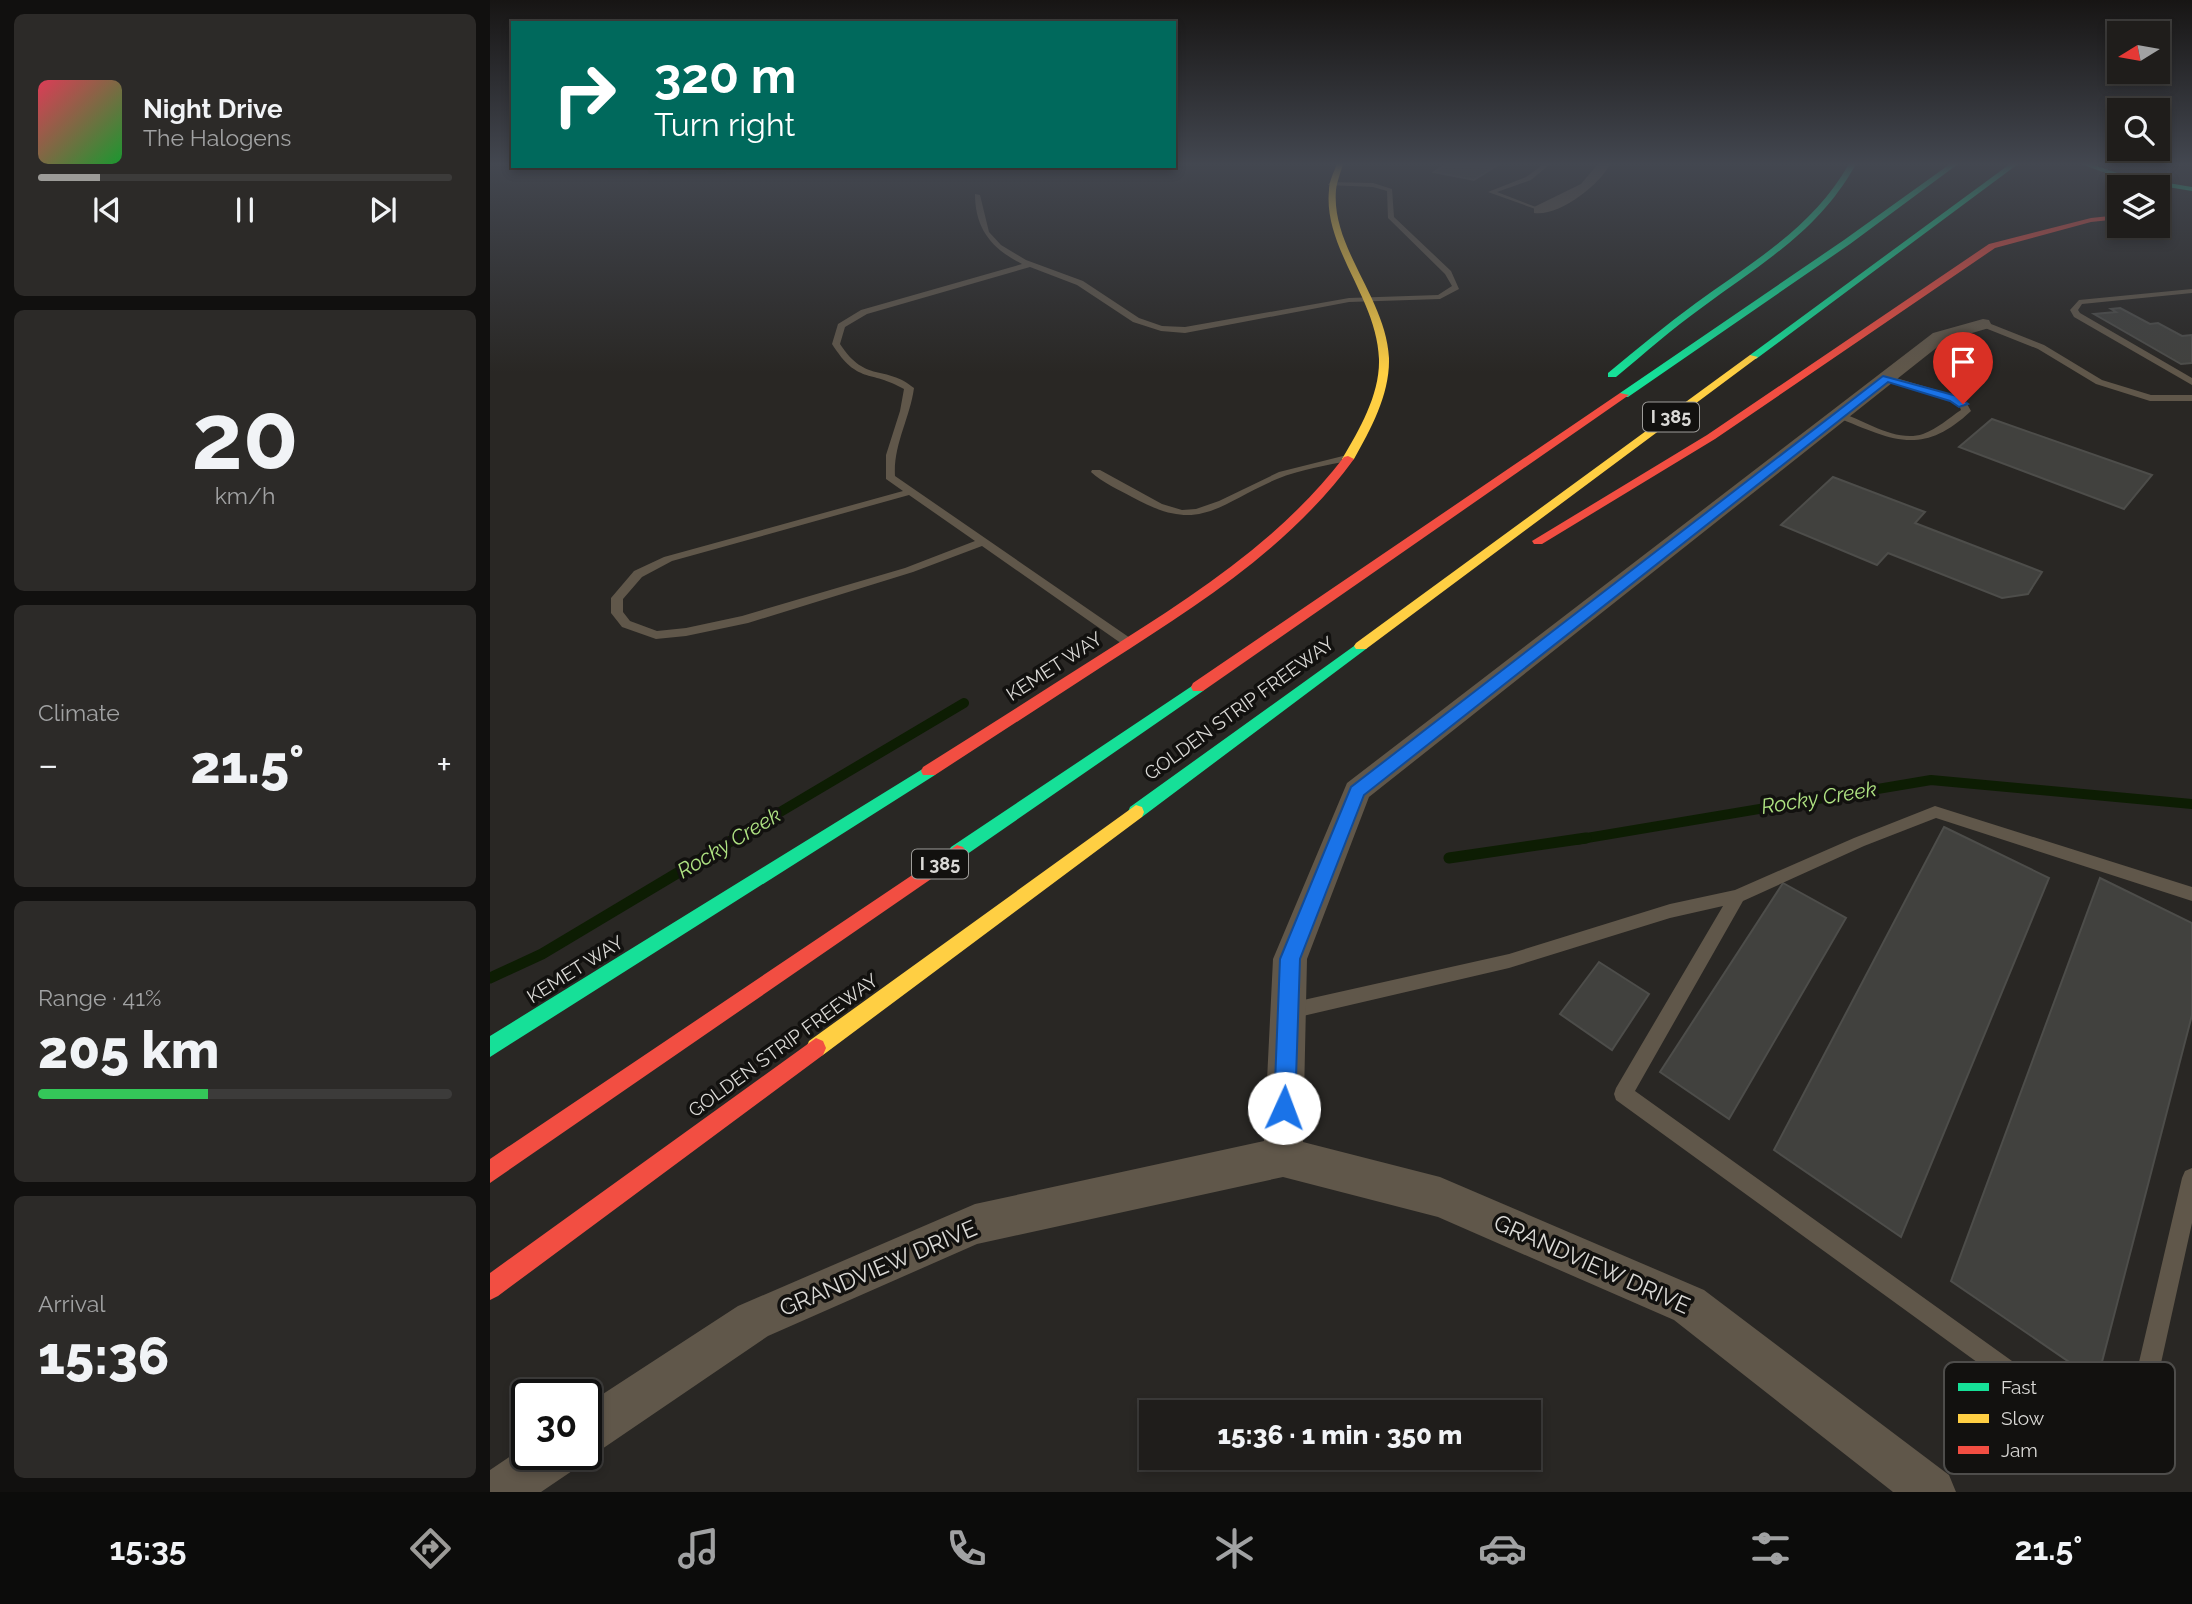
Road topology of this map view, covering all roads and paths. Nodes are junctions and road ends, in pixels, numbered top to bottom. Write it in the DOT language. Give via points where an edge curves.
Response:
graph roads {
  1 [pos="987,234"];
  2 [pos="1337,234"];
  3 [pos="1407,234"];
  4 [pos="1796,234"];
  5 [pos="1858,234"];
  6 [pos="1920,234"];
  7 [pos="2039,234"];
  8 [pos="1031,264"];
  9 [pos="2192,291"];
  10 [pos="1371,299"];
  11 [pos="1983,324"];
  12 [pos="1886,378"];
  13 [pos="1604,382"];
  14 [pos="2192,382"];
  15 [pos="2192,398"];
  16 [pos="1839,415"];
  17 [pos="1550,425"];
  18 [pos="1349,458"];
  19 [pos="1096,472"];
  20 [pos="909,492"];
  21 [pos="982,542"];
  22 [pos="1525,550"];
  23 [pos="1389,556"];
  24 [pos="1502,564"];
  25 [pos="1129,643"];
  26 [pos="1327,669"];
  27 [pos="2192,894"];
  28 [pos="1737,897"];
  29 [pos="1288,1011"];
  30 [pos="490,1047"];
  31 [pos="1283,1157"];
  32 [pos="490,1172"];
  33 [pos="2192,1178"];
  34 [pos="490,1288"];
  35 [pos="1995,1362"];
  36 [pos="2150,1362"];
  37 [pos="602,1422"];
  38 [pos="531,1470"];
  39 [pos="499,1492"];
  40 [pos="1932,1492"];
  1 -- 8 [label="lane" via="998,247"];
  2 -- 10 [label="main road, KEMET WAY"];
  3 -- 10 [label="lane" via="1448,272 1455,287 1440,298"];
  4 -- 13 [label="main road"];
  5 -- 23 [label="main road, GOLDEN STRIP FREEWAY / I 385"];
  6 -- 26 [label="main road, GOLDEN STRIP FREEWAY / I 385"];
  7 -- 22 [label="main road" via="1992,246 1711,437"];
  8 -- 10 [label="lane" via="1080,283 1136,320 1161,328 1185,330"];
  8 -- 20 [label="lane" via="864,313 841,326 836,344 846,362 858,371 896,379 909,388 887,462 890,477"];
  9 -- 14 [label="lane" via="2079,302 2074,310"];
  10 -- 18 [label="main road, KEMET WAY" via="1383,342 1384,369 1376,405"];
  11 -- 12 [label="street" via="1939,337"];
  11 -- 15 [label="lane" via="2041,347 2110,386 2150,398"];
  12 -- 16 [label="street"];
  12 -- 16 [label="lane" via="1954,398 1966,411 1920,439"];
  16 -- 29 [label="street" via="1357,791 1290,959"];
  17 -- 23 [label="main road"];
  18 -- 19 [label="lane" via="1273,478 1224,504 1199,511 1170,511"];
  18 -- 25 [label="main road, KEMET WAY" via="1315,503 1222,582"];
  20 -- 21 [label="lane"];
  20 -- 21 [label="lane" via="668,559 638,574 617,598 617,613 626,624 656,635 686,632 744,620 897,574"];
  21 -- 25 [label="lane"];
  23 -- 32 [label="main road, GOLDEN STRIP FREEWAY / I 385"];
  24 -- 26 [label="main road"];
  25 -- 30 [label="main road, KEMET WAY"];
  26 -- 34 [label="main road, GOLDEN STRIP FREEWAY / I 385"];
  27 -- 28 [label="lane" via="1935,812"];
  28 -- 29 [label="lane" via="1670,911 1509,961"];
  28 -- 35 [label="lane" via="1623,1094"];
  29 -- 31 [label="street"];
  31 -- 37 [label="street, GRANDVIEW DRIVE" via="975,1224 753,1321"];
  31 -- 40 [label="street, GRANDVIEW DRIVE" via="1440,1197 1689,1305"];
  33 -- 36 [label="lane"];
  38 -- 39 [label="street"];
}
